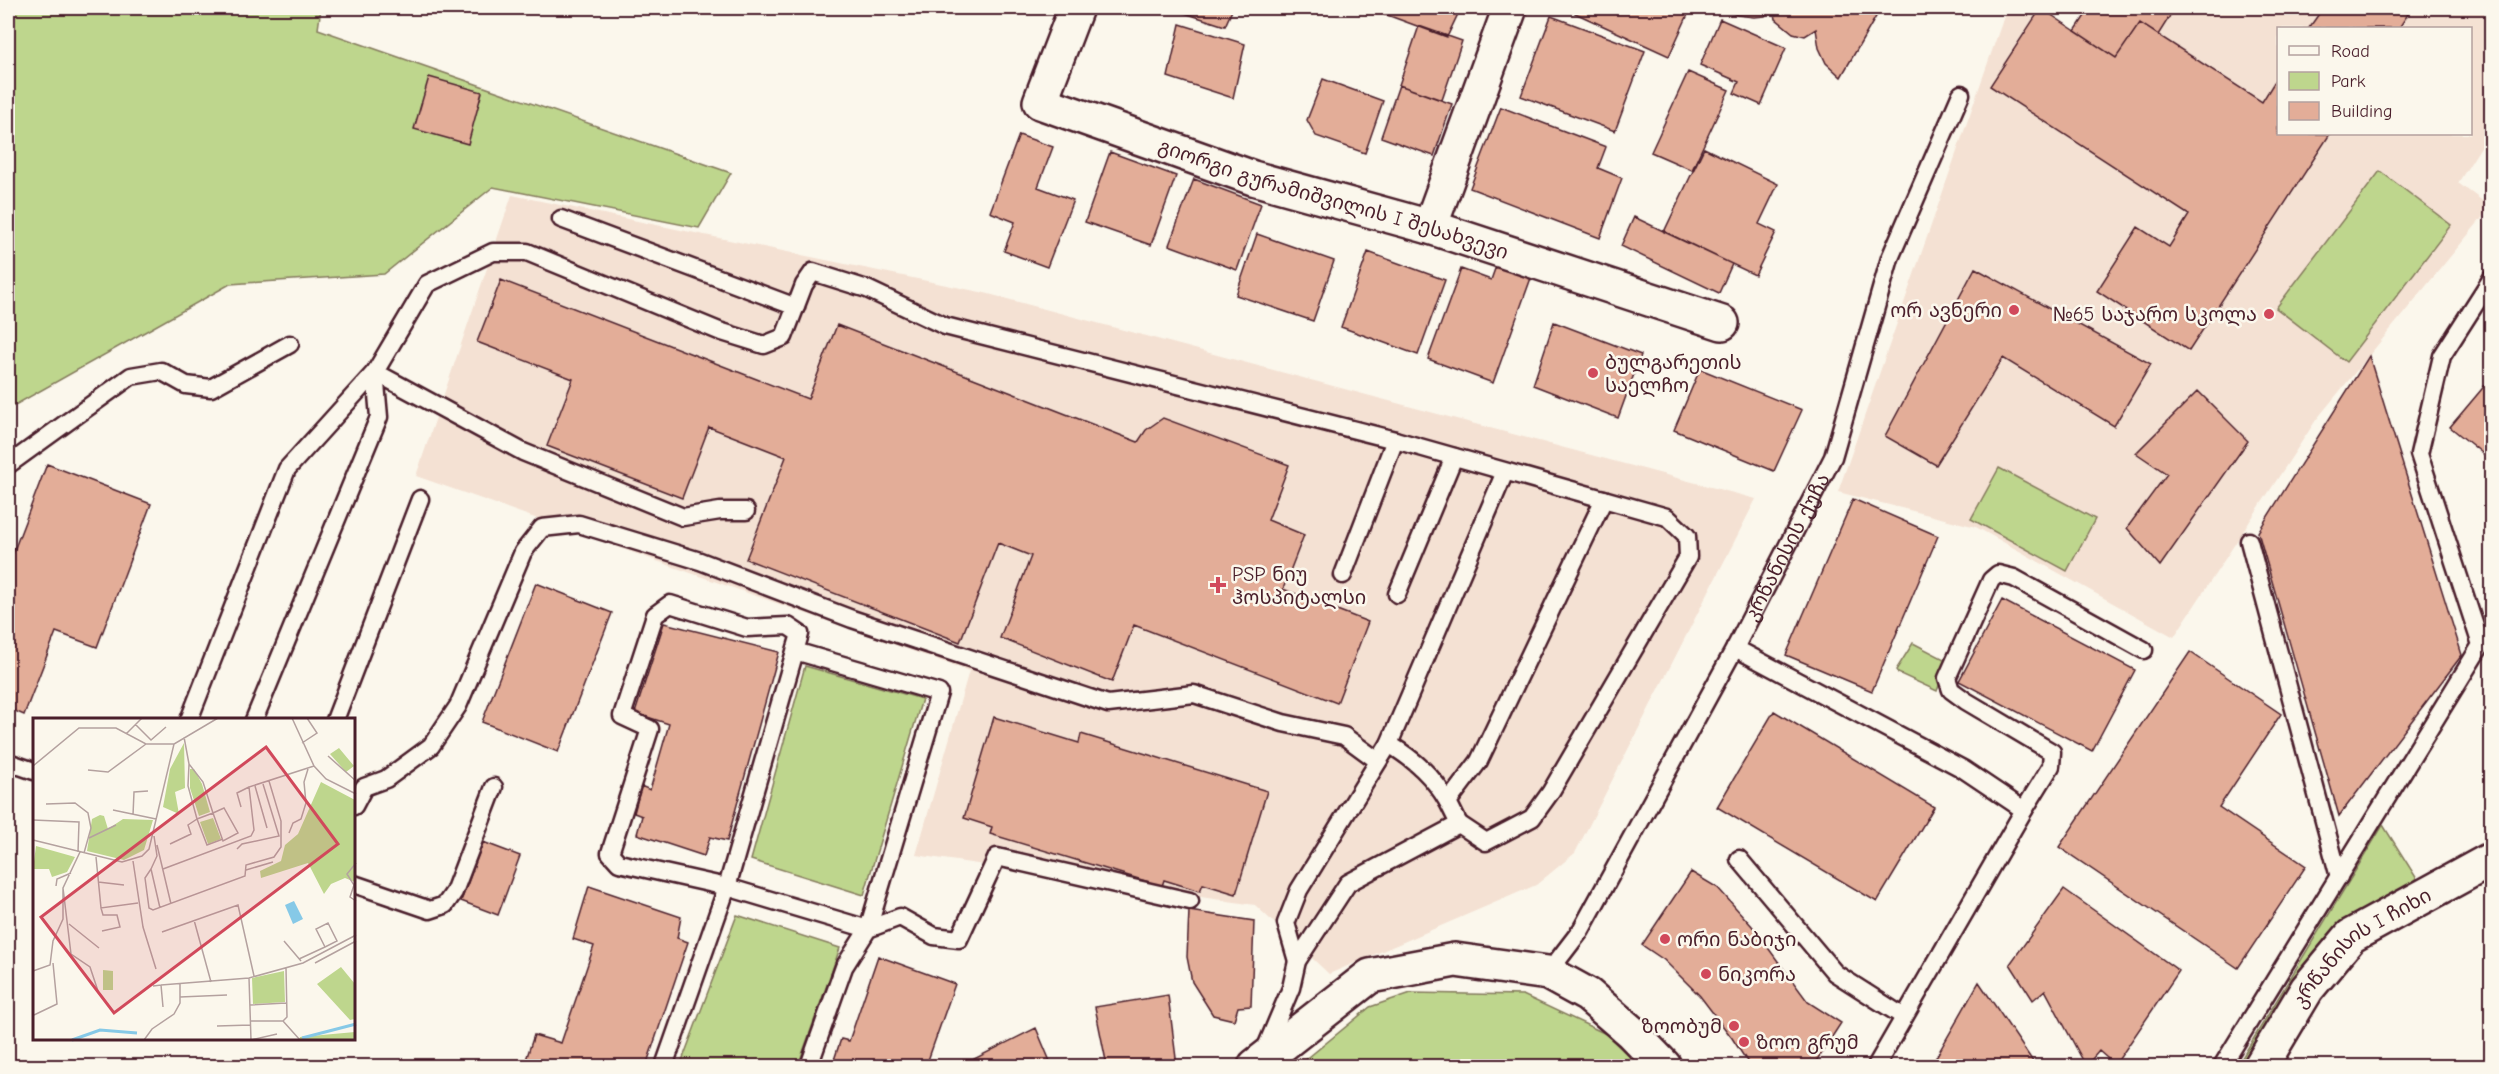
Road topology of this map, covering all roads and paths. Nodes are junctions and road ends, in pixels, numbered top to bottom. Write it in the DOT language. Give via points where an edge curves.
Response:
graph roads {
  1 [pos="1076,8"];
  2 [pos="1510,8"];
  3 [pos="1961,94"];
  4 [pos="561,219"];
  5 [pos="1430,227"];
  6 [pos="2492,278"];
  7 [pos="796,308"];
  8 [pos="1722,324"];
  9 [pos="290,344"];
  10 [pos="375,372"];
  11 [pos="1395,440"];
  12 [pos="1454,457"];
  13 [pos="8,465"];
  14 [pos="1505,472"];
  15 [pos="420,499"];
  16 [pos="1605,499"];
  17 [pos="746,512"];
  18 [pos="2249,541"];
  19 [pos="1343,575"];
  20 [pos="1398,594"];
  21 [pos="1735,648"];
  22 [pos="2144,650"];
  23 [pos="795,651"];
  24 [pos="190,718"];
  25 [pos="255,718"];
  26 [pos="336,718"];
  27 [pos="1389,744"];
  28 [pos="1378,761"];
  29 [pos="8,762"];
  30 [pos="33,771"];
  31 [pos="494,787"];
  32 [pos="356,802"];
  33 [pos="1448,802"];
  34 [pos="2024,810"];
  35 [pos="1459,824"];
  36 [pos="2492,859"];
  37 [pos="1739,860"];
  38 [pos="2339,877"];
  39 [pos="356,885"];
  40 [pos="727,888"];
  41 [pos="1190,902"];
  42 [pos="868,929"];
  43 [pos="1297,961"];
  44 [pos="1548,973"];
  45 [pos="1904,1017"];
  46 [pos="1257,1065"];
  47 [pos="664,1066"];
  48 [pos="809,1066"];
  49 [pos="1664,1066"];
  50 [pos="1876,1066"];
  51 [pos="2222,1066"];
  52 [pos="2261,1066"];
  1 -- 5 [label="street, გიორგი გურამიშვილის I შესახვევი" via="1040,102 1253,178"];
  2 -- 5 [label="street"];
  3 -- 21 [label="lane, კრწანისის ქუჩა" via="1890,258 1833,457"];
  4 -- 7 [label="lane"];
  5 -- 8 [label="street, გიორგი გურამიშვილის I შესახვევი"];
  6 -- 38 [label="lane" via="2442,356 2419,454 2481,645"];
  7 -- 10 [label="lane" via="784,337 764,345 719,331 527,252 493,252 427,284"];
  7 -- 11 [label="lane" via="813,272 832,276 945,326"];
  9 -- 13 [label="lane" via="211,388 186,386 161,371 131,376"];
  10 -- 17 [label="lane" via="523,452 683,517 720,511"];
  10 -- 24 [label="lane" via="287,469"];
  10 -- 25 [label="lane" via="379,417"];
  11 -- 12 [label="lane"];
  11 -- 19 [label="lane"];
  12 -- 14 [label="lane"];
  12 -- 20 [label="lane"];
  14 -- 16 [label="lane"];
  14 -- 27 [label="lane"];
  15 -- 26 [label="lane"];
  16 -- 33 [label="lane" via="1479,761"];
  16 -- 35 [label="lane" via="1667,518 1687,536 1688,557 1532,818 1486,842"];
  18 -- 38 [label="lane"];
  21 -- 34 [label="lane" via="1963,769"];
  21 -- 44 [label="lane, კრწანისის ქუჩა" via="1581,930"];
  22 -- 34 [label="lane" via="2014,578 1998,574 1991,580 1947,678 1951,690 1966,701 2052,752 2051,766"];
  23 -- 40 [label="lane"];
  23 -- 40 [label="lane" via="800,634 788,626 747,628 670,604 656,615 622,716 650,729 610,854 619,863"];
  23 -- 42 [label="lane" via="939,693"];
  27 -- 28 [label="lane"];
  27 -- 33 [label="lane" via="1415,760 1437,782"];
  28 -- 32 [label="lane" via="1344,736 1283,723 1194,694 1108,704 852,619 700,561 579,524 542,528 523,552 458,706 431,746 386,778 364,787"];
  28 -- 43 [label="lane" via="1299,890 1286,923"];
  29 -- 30 [label="lane"];
  31 -- 39 [label="lane" via="454,892 445,905 430,910"];
  33 -- 35 [label="lane"];
  34 -- 45 [label="lane"];
  35 -- 43 [label="lane" via="1348,883"];
  36 -- 52 [label="street, კრწანისის I ჩიხი" via="2351,936 2307,989"];
  37 -- 45 [label="lane" via="1834,973"];
  38 -- 51 [label="lane"];
  40 -- 42 [label="lane"];
  40 -- 47 [label="lane"];
  41 -- 42 [label="lane" via="997,857 959,939 934,936 900,917"];
  42 -- 48 [label="lane" via="844,967"];
  43 -- 46 [label="lane" via="1291,988"];
  44 -- 46 [label="street" via="1455,960 1370,976"];
  44 -- 49 [label="street" via="1588,995"];
  45 -- 50 [label="lane"];
}
